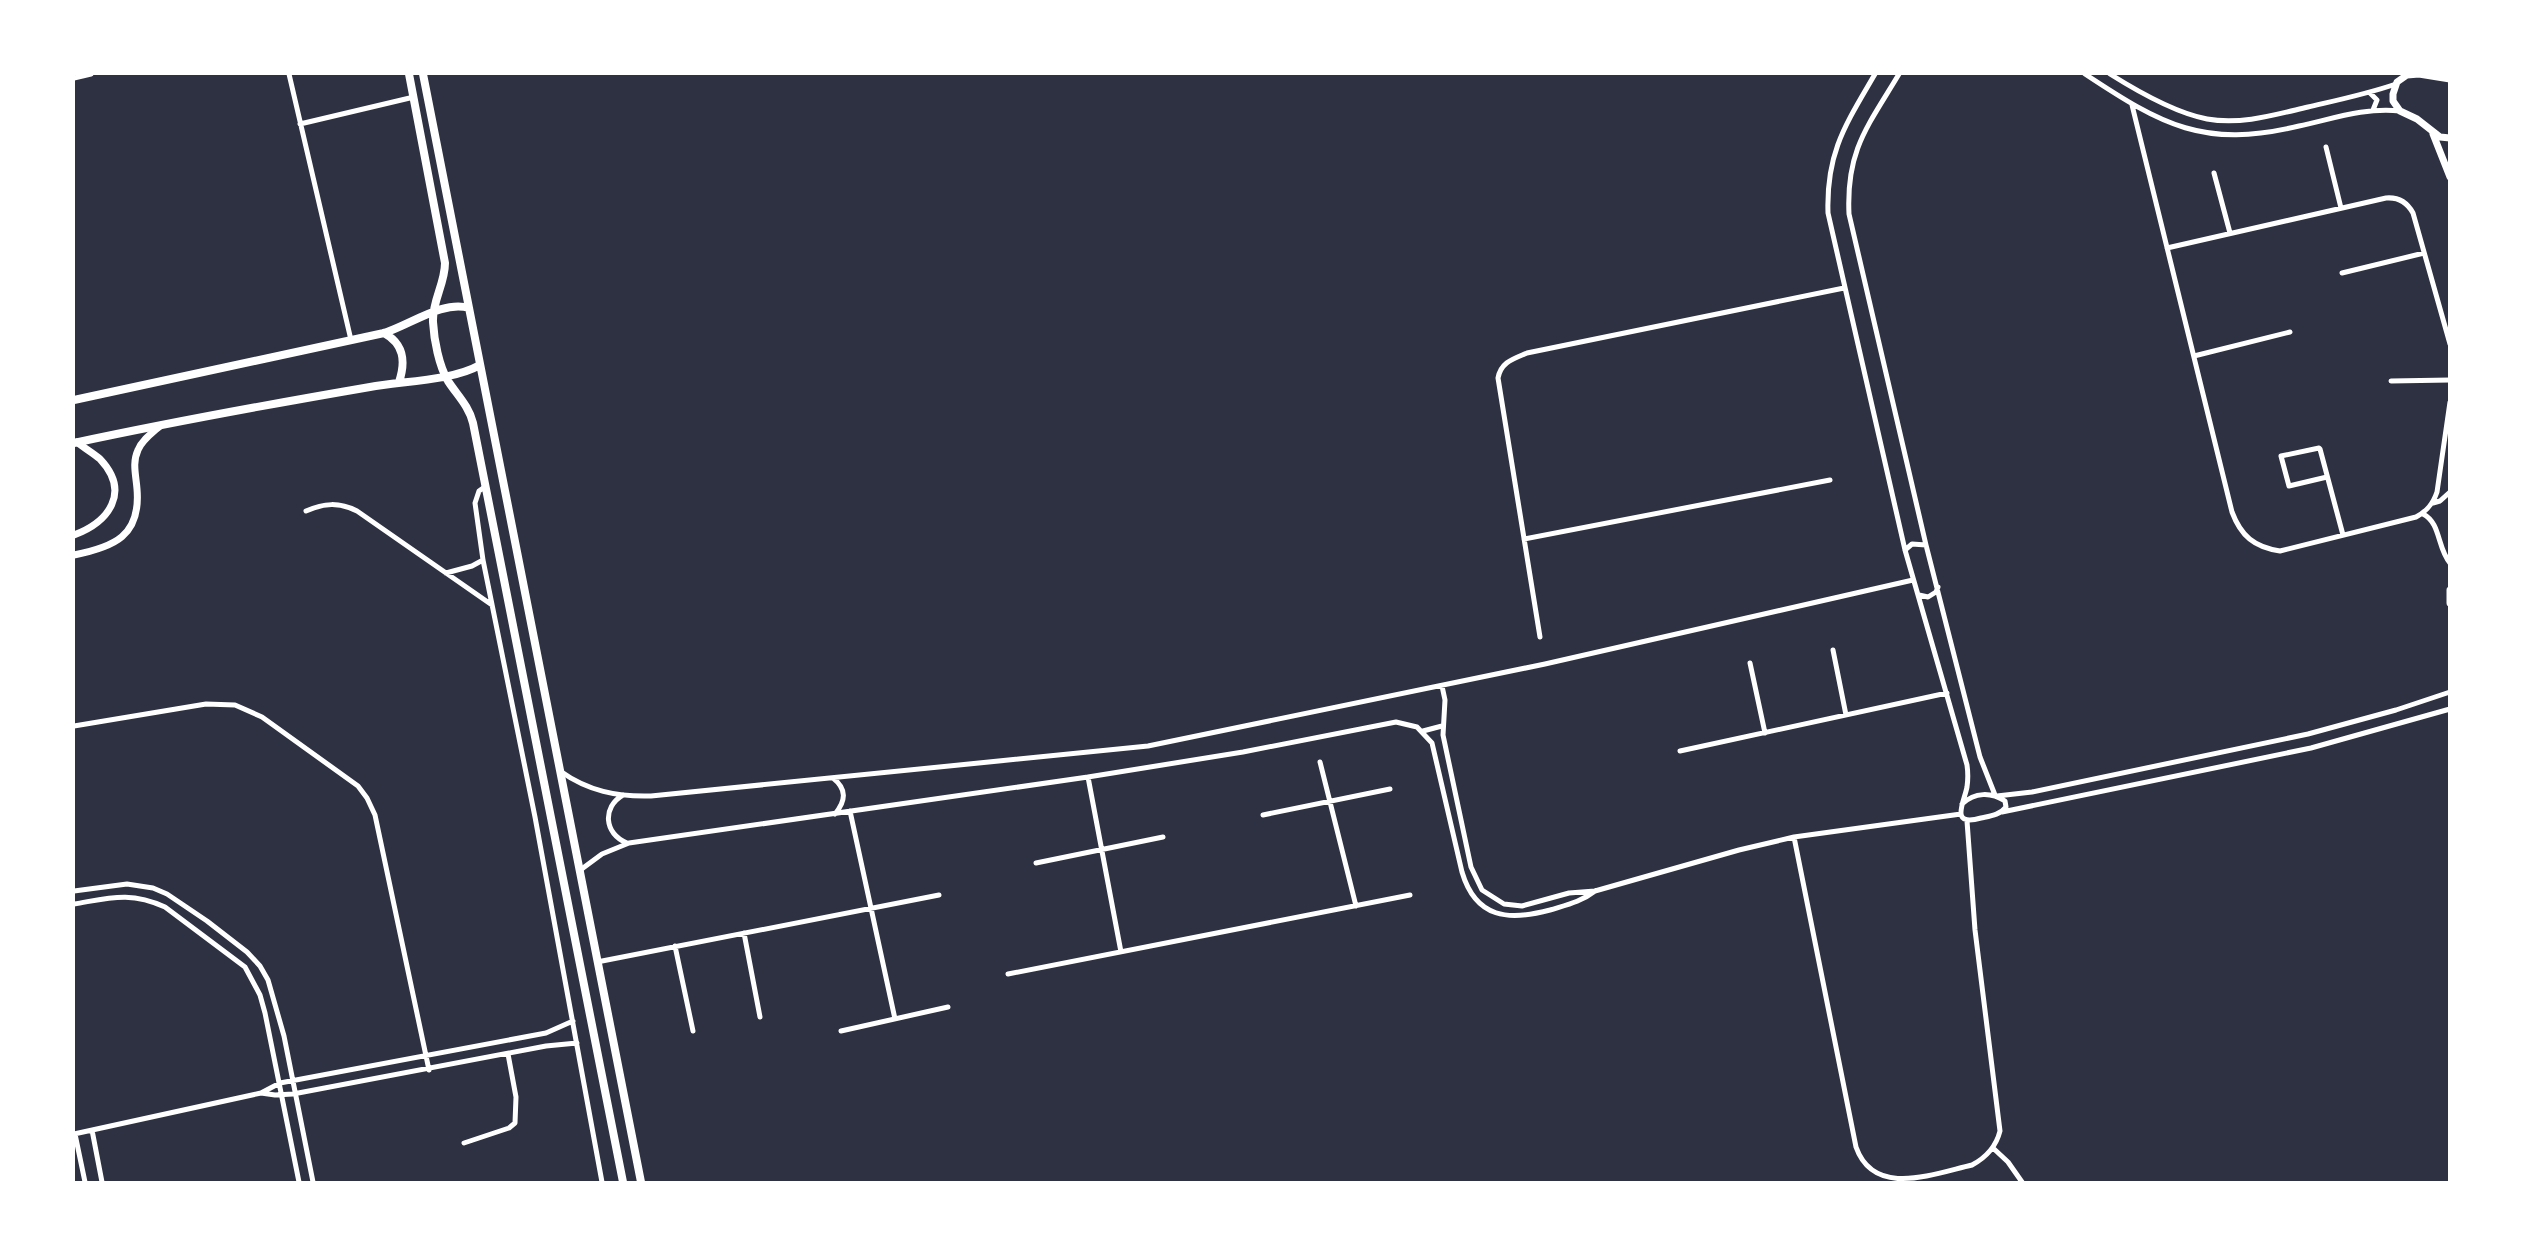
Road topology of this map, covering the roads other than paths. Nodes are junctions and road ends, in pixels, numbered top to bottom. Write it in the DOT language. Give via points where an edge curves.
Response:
graph roads {
  1 [pos="92,74"];
  2 [pos="289,74"];
  3 [pos="409,74"];
  4 [pos="423,74"];
  5 [pos="1875,74"];
  6 [pos="1899,74"];
  7 [pos="2085,74"];
  8 [pos="2110,74"];
  9 [pos="2399,74"];
  10 [pos="2449,74"];
  11 [pos="2425,75"];
  12 [pos="74,78"];
  13 [pos="2449,79"];
  14 [pos="2396,83"];
  15 [pos="2369,93"];
  16 [pos="414,97"];
  17 [pos="2132,105"];
  18 [pos="2374,110"];
  19 [pos="2400,111"];
  20 [pos="300,124"];
  21 [pos="2433,133"];
  22 [pos="2449,138"];
  23 [pos="2326,147"];
  24 [pos="2449,153"];
  25 [pos="2445,163"];
  26 [pos="2214,173"];
  27 [pos="2449,177"];
  28 [pos="2341,208"];
  29 [pos="2230,233"];
  30 [pos="2167,248"];
  31 [pos="2424,253"];
  32 [pos="2342,274"];
  33 [pos="1844,288"];
  34 [pos="468,308"];
  35 [pos="433,313"];
  36 [pos="2290,332"];
  37 [pos="384,333"];
  38 [pos="351,340"];
  39 [pos="2449,344"];
  40 [pos="2194,356"];
  41 [pos="480,365"];
  42 [pos="445,376"];
  43 [pos="2449,380"];
  44 [pos="2392,381"];
  45 [pos="399,382"];
  46 [pos="74,400"];
  47 [pos="2449,401"];
  48 [pos="162,424"];
  49 [pos="75,443"];
  50 [pos="2327,477"];
  51 [pos="1830,480"];
  52 [pos="486,486"];
  53 [pos="2449,492"];
  54 [pos="2432,503"];
  55 [pos="306,511"];
  56 [pos="2423,514"];
  57 [pos="74,535"];
  58 [pos="2343,536"];
  59 [pos="1524,539"];
  60 [pos="1926,545"];
  61 [pos="1905,550"];
  62 [pos="74,555"];
  63 [pos="483,560"];
  64 [pos="2449,563"];
  65 [pos="446,573"];
  66 [pos="1913,580"];
  67 [pos="1938,587"];
  68 [pos="2449,590"];
  69 [pos="1919,594"];
  70 [pos="2449,603"];
  71 [pos="492,605"];
  72 [pos="1540,637"];
  73 [pos="1833,650"];
  74 [pos="1750,663"];
  75 [pos="1443,685"];
  76 [pos="2449,692"];
  77 [pos="1947,693"];
  78 [pos="2449,709"];
  79 [pos="1846,715"];
  80 [pos="74,726"];
  81 [pos="1442,726"];
  82 [pos="1423,731"];
  83 [pos="1765,733"];
  84 [pos="1680,751"];
  85 [pos="1320,762"];
  86 [pos="560,771"];
  87 [pos="1088,777"];
  88 [pos="832,778"];
  89 [pos="1390,789"];
  90 [pos="623,795"];
  91 [pos="1996,796"];
  92 [pos="1329,801"];
  93 [pos="1962,804"];
  94 [pos="850,811"];
  95 [pos="2002,812"];
  96 [pos="835,814"];
  97 [pos="1961,814"];
  98 [pos="1263,815"];
  99 [pos="1967,821"];
  100 [pos="1163,837"];
  101 [pos="1794,837"];
  102 [pos="629,844"];
  103 [pos="1102,850"];
  104 [pos="1036,863"];
  105 [pos="579,871"];
  106 [pos="74,891"];
  107 [pos="1595,891"];
  108 [pos="939,895"];
  109 [pos="1410,895"];
  110 [pos="74,904"];
  111 [pos="1356,906"];
  112 [pos="872,908"];
  113 [pos="212,925"];
  114 [pos="744,933"];
  115 [pos="204,936"];
  116 [pos="675,946"];
  117 [pos="1121,952"];
  118 [pos="597,962"];
  119 [pos="1008,974"];
  120 [pos="948,1007"];
  121 [pos="760,1017"];
  122 [pos="895,1019"];
  123 [pos="573,1021"];
  124 [pos="693,1031"];
  125 [pos="841,1031"];
  126 [pos="577,1043"];
  127 [pos="508,1054"];
  128 [pos="426,1057"];
  129 [pos="429,1070"];
  130 [pos="291,1081"];
  131 [pos="280,1083"];
  132 [pos="261,1093"];
  133 [pos="293,1094"];
  134 [pos="282,1095"];
  135 [pos="92,1130"];
  136 [pos="74,1134"];
  137 [pos="464,1143"];
  138 [pos="1993,1148"];
  139 [pos="85,1182"];
  140 [pos="102,1182"];
  141 [pos="299,1182"];
  142 [pos="313,1182"];
  143 [pos="602,1182"];
  144 [pos="623,1182"];
  145 [pos="640,1182"];
  146 [pos="2022,1182"];
  1 -- 12 [label="street"];
  2 -- 20 [label="street"];
  3 -- 16 [label="main road"];
  4 -- 34 [label="main road"];
  5 -- 33 [label="street" via="1842,130 1830,171 1828,213"];
  6 -- 60 [label="street" via="1852,162 1849,214"];
  7 -- 17 [label="street"];
  8 -- 15 [label="street" via="2181,111 2220,120 2258,118"];
  9 -- 14 [label="street"];
  10 -- 11 [label="street"];
  11 -- 13 [label="street"];
  11 -- 14 [label="street" via="2407,75"];
  14 -- 15 [label="street"];
  14 -- 19 [label="street" via="2393,101"];
  15 -- 18 [label="street" via="2377,100"];
  16 -- 20 [label="street"];
  16 -- 35 [label="main road" via="445,263"];
  17 -- 18 [label="street" via="2185,128 2240,136"];
  17 -- 30 [label="street"];
  18 -- 19 [label="street"];
  19 -- 21 [label="street"];
  20 -- 38 [label="street"];
  21 -- 22 [label="street"];
  21 -- 25 [label="street"];
  23 -- 28 [label="street"];
  24 -- 25 [label="street"];
  25 -- 27 [label="street"];
  26 -- 29 [label="street"];
  28 -- 29 [label="street"];
  28 -- 31 [label="street" via="2386,198 2400,200 2413,214"];
  29 -- 30 [label="street"];
  30 -- 40 [label="street"];
  31 -- 32 [label="street"];
  31 -- 39 [label="street"];
  33 -- 59 [label="street" via="1527,353 1506,363 1498,378"];
  33 -- 61 [label="street"];
  34 -- 35 [label="main road" via="446,306"];
  34 -- 41 [label="main road"];
  35 -- 37 [label="main road"];
  35 -- 42 [label="main road"];
  36 -- 40 [label="street"];
  37 -- 38 [label="main road"];
  37 -- 45 [label="main road" via="393,338 403,355"];
  38 -- 46 [label="main road"];
  40 -- 58 [label="street" via="2238,528 2248,540 2280,551"];
  41 -- 42 [label="main road"];
  41 -- 86 [label="main road"];
  42 -- 45 [label="main road"];
  42 -- 52 [label="main road" via="471,416"];
  43 -- 44 [label="street"];
  45 -- 48 [label="main road"];
  47 -- 54 [label="street"];
  48 -- 49 [label="main road"];
  48 -- 62 [label="street" via="141,445 135,459 137,505 130,528 116,543"];
  49 -- 57 [label="street" via="107,468 115,496 101,521"];
  50 -- 50 [label="street" via="2318,447 2281,458 2289,486"];
  50 -- 58 [label="street"];
  51 -- 59 [label="street"];
  52 -- 63 [label="street" via="475,503"];
  52 -- 144 [label="main road"];
  53 -- 54 [label="street" via="2440,502"];
  54 -- 56 [label="street"];
  55 -- 65 [label="street" via="318,505 345,505"];
  56 -- 58 [label="street"];
  56 -- 64 [label="street" via="2434,523"];
  59 -- 72 [label="street"];
  60 -- 61 [label="street" via="1912,544"];
  60 -- 67 [label="street"];
  61 -- 66 [label="street"];
  63 -- 65 [label="street"];
  63 -- 71 [label="street"];
  65 -- 71 [label="street"];
  66 -- 69 [label="street"];
  66 -- 75 [label="street"];
  67 -- 69 [label="street" via="1928,597"];
  67 -- 91 [label="street" via="1980,757"];
  68 -- 70 [label="street"];
  69 -- 77 [label="street"];
  71 -- 123 [label="street"];
  73 -- 79 [label="street"];
  74 -- 83 [label="street"];
  75 -- 81 [label="street"];
  75 -- 88 [label="street" via="1147,746"];
  76 -- 91 [label="street" via="2308,734"];
  77 -- 79 [label="street"];
  77 -- 93 [label="street" via="1967,765"];
  78 -- 95 [label="street" via="2311,748"];
  79 -- 83 [label="street"];
  80 -- 128 [label="street" via="206,704 235,705 262,718 353,781 375,815"];
  81 -- 82 [label="street"];
  81 -- 107 [label="street" via="1471,867 1482,890 1504,904 1522,906"];
  82 -- 87 [label="street" via="1396,722"];
  82 -- 107 [label="street" via="1435,750 1464,880 1479,902 1502,915 1519,917 1573,904"];
  83 -- 84 [label="street"];
  85 -- 92 [label="street"];
  86 -- 90 [label="street" via="590,788"];
  86 -- 105 [label="main road"];
  87 -- 94 [label="street"];
  87 -- 103 [label="street"];
  88 -- 90 [label="street"];
  88 -- 96 [label="street" via="844,795"];
  89 -- 92 [label="street"];
  90 -- 102 [label="street" via="611,807 608,824 614,835"];
  91 -- 93 [label="street" via="1973,796"];
  91 -- 95 [label="street" via="2006,804"];
  92 -- 98 [label="street"];
  92 -- 111 [label="street"];
  93 -- 97 [label="street"];
  94 -- 96 [label="street"];
  94 -- 112 [label="street"];
  95 -- 99 [label="street"];
  96 -- 102 [label="street"];
  97 -- 99 [label="street"];
  97 -- 101 [label="street"];
  99 -- 138 [label="street" via="1975,930 2000,1121"];
  100 -- 103 [label="street"];
  101 -- 107 [label="street"];
  101 -- 138 [label="street" via="1856,1147 1863,1163 1883,1177 1899,1180 1972,1165"];
  102 -- 105 [label="street" via="602,854"];
  103 -- 104 [label="street"];
  103 -- 117 [label="street"];
  105 -- 118 [label="main road"];
  106 -- 113 [label="street" via="141,885 167,894"];
  108 -- 112 [label="street"];
  109 -- 111 [label="street"];
  110 -- 115 [label="street" via="131,896 165,907"];
  111 -- 117 [label="street"];
  112 -- 114 [label="street"];
  112 -- 122 [label="street"];
  113 -- 115 [label="street"];
  113 -- 130 [label="street" via="247,952 268,980"];
  114 -- 116 [label="street"];
  114 -- 121 [label="street"];
  115 -- 131 [label="street" via="245,967 253,980"];
  116 -- 118 [label="street"];
  116 -- 124 [label="street"];
  117 -- 119 [label="street"];
  118 -- 145 [label="main road"];
  120 -- 122 [label="street"];
  122 -- 125 [label="street"];
  123 -- 126 [label="street"];
  123 -- 128 [label="street" via="546,1033"];
  126 -- 127 [label="street"];
  126 -- 143 [label="street"];
  127 -- 129 [label="street"];
  127 -- 137 [label="street" via="516,1097 515,1123"];
  128 -- 129 [label="street"];
  128 -- 130 [label="street"];
  129 -- 133 [label="street"];
  130 -- 131 [label="street"];
  130 -- 133 [label="street"];
  131 -- 132 [label="street"];
  131 -- 134 [label="street"];
  132 -- 134 [label="street"];
  132 -- 135 [label="street"];
  133 -- 134 [label="street"];
  133 -- 142 [label="street"];
  134 -- 141 [label="street"];
  135 -- 136 [label="street"];
  135 -- 140 [label="street"];
  136 -- 139 [label="street"];
  138 -- 146 [label="street"];
}
